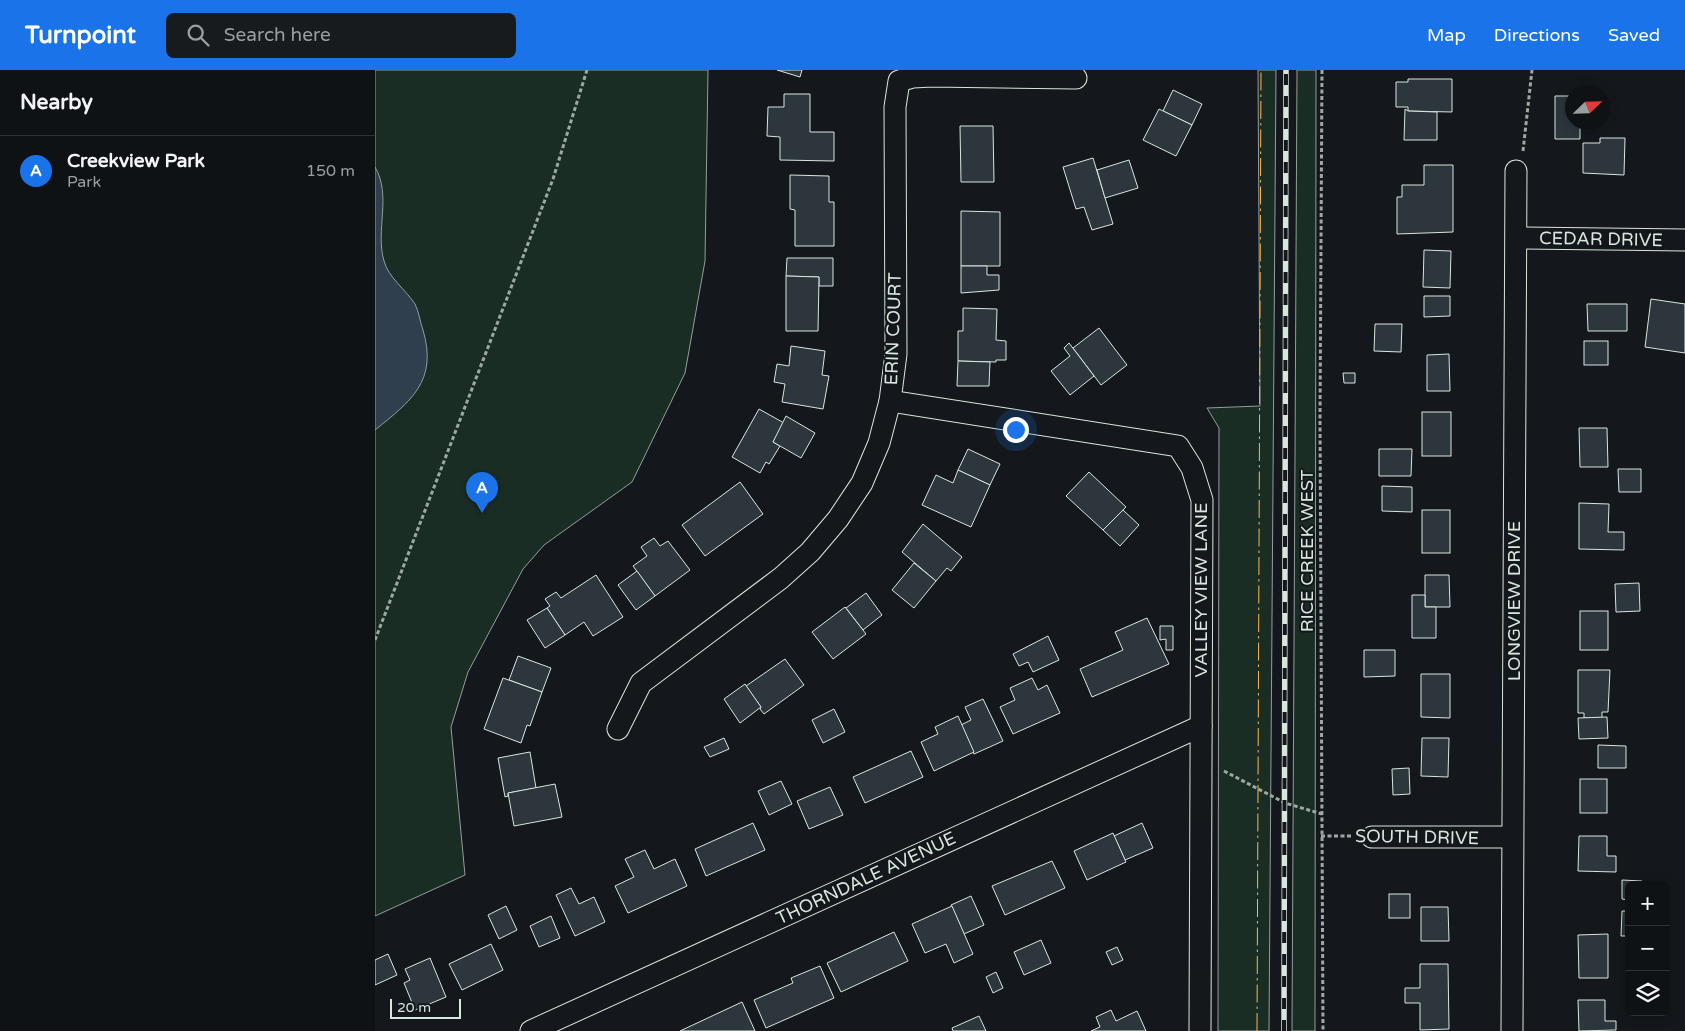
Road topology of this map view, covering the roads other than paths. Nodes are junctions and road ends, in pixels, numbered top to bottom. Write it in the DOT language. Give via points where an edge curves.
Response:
graph roads {
  1 [pos="1040,74"];
  2 [pos="1076,78"];
  3 [pos="1515,171"];
  4 [pos="1517,238"];
  5 [pos="1685,240"];
  6 [pos="890,401"];
  7 [pos="1201,726"];
  8 [pos="618,729"];
  9 [pos="1372,836"];
  10 [pos="1512,838"];
  11 [pos="531,1031"];
  12 [pos="1200,1031"];
  13 [pos="1512,1031"];
  1 -- 2 [label="street, ERIN COURT"];
  1 -- 6 [label="street, ERIN COURT" via="932,76 899,81 895,107 895,354"];
  3 -- 4 [label="street, LONGVIEW DRIVE"];
  4 -- 5 [label="street, CEDAR DRIVE"];
  4 -- 10 [label="street, LONGVIEW DRIVE"];
  6 -- 7 [label="street, VALLEY VIEW LANE" via="1177,446 1192,468 1202,500"];
  6 -- 8 [label="street, ERIN COURT" via="869,467 839,520 781,578 641,683"];
  7 -- 11 [label="street, THORNDALE AVENUE"];
  7 -- 12 [label="street, VALLEY VIEW LANE"];
  9 -- 10 [label="street, SOUTH DRIVE"];
  10 -- 13 [label="street, LONGVIEW DRIVE"];
}
